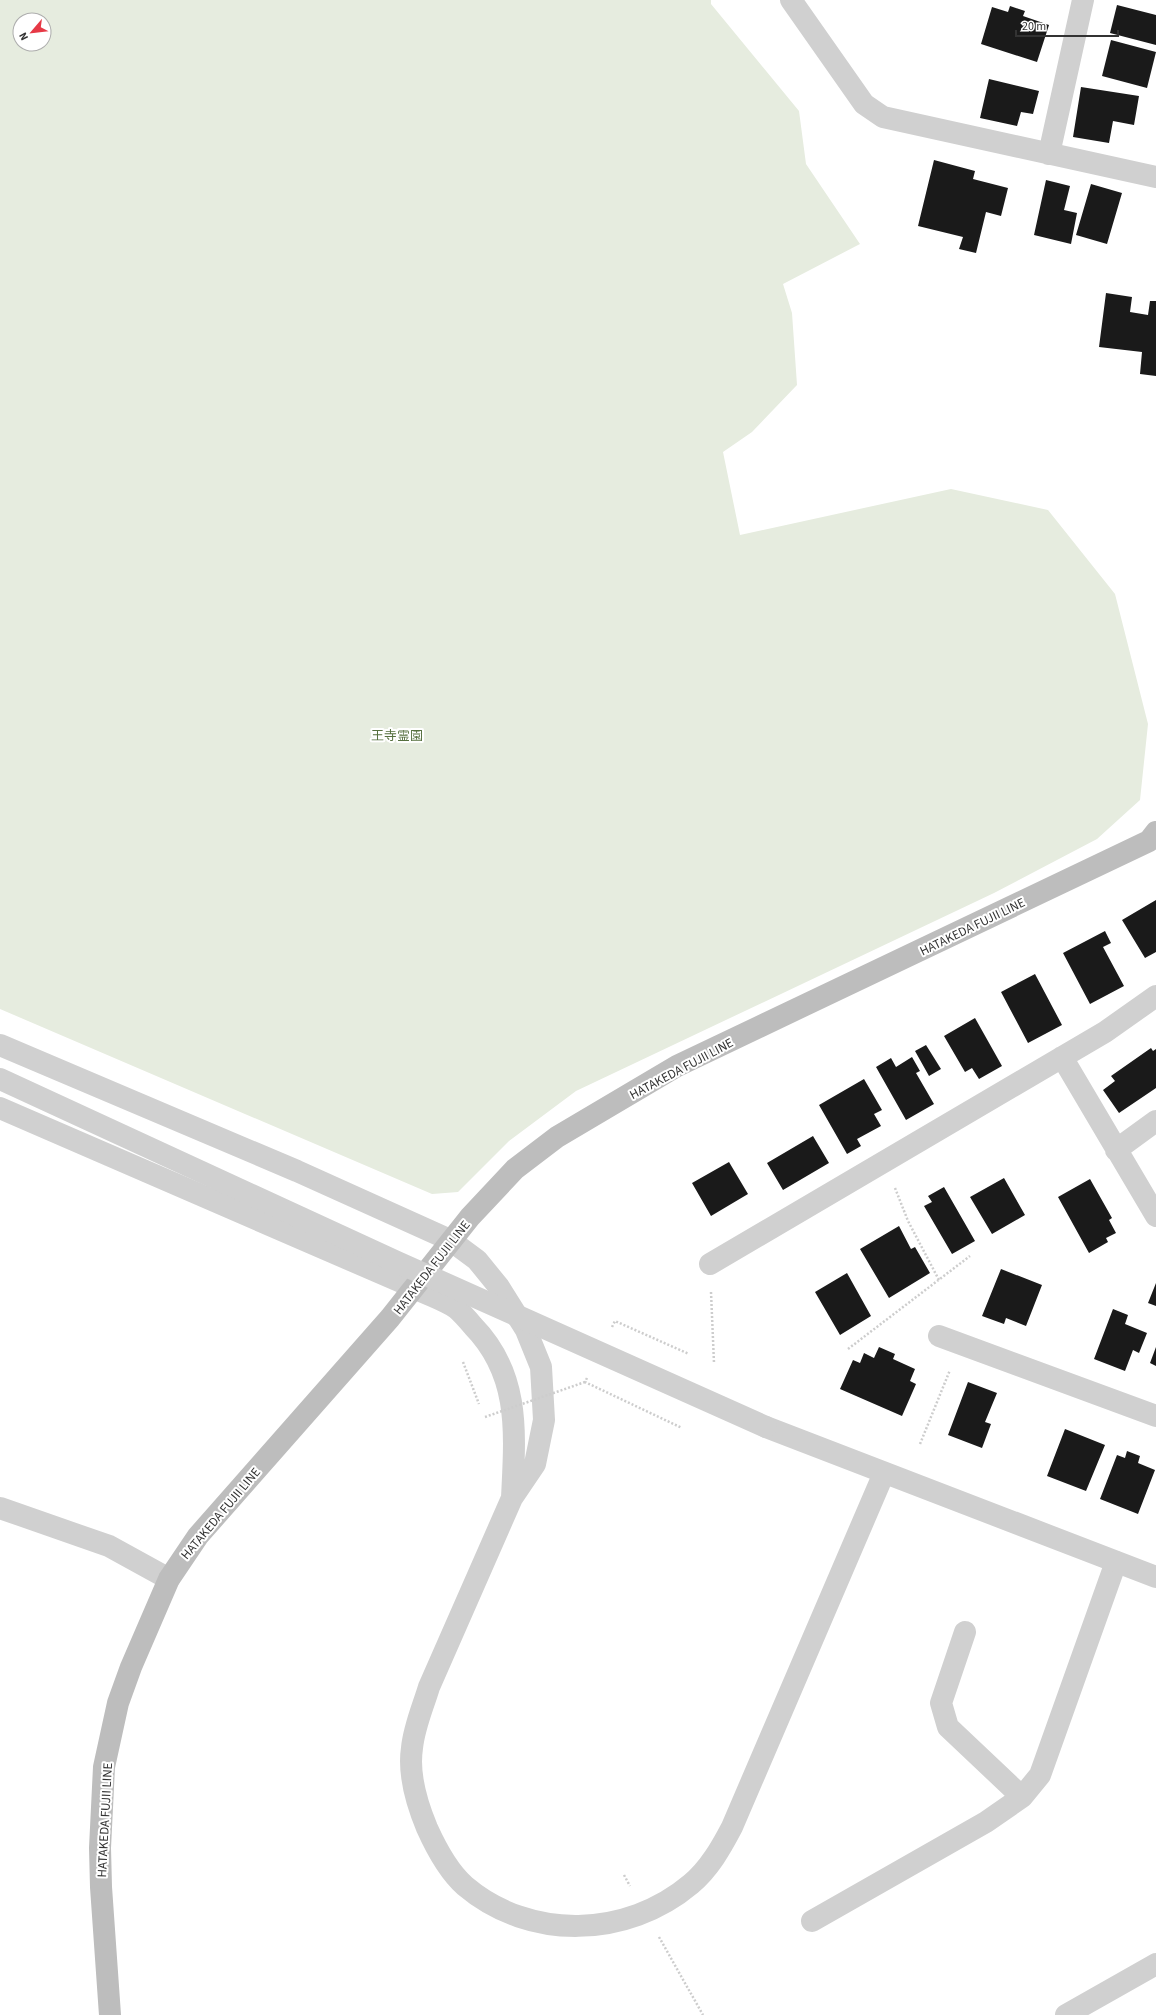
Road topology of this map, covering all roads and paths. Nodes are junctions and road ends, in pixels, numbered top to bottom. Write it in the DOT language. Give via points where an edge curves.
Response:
graph roads {
  1 [pos="791,0"];
  2 [pos="1083,0"];
  3 [pos="1049,154"];
  4 [pos="1156,178"];
  5 [pos="1156,832"];
  6 [pos="1156,996"];
  7 [pos="0,1045"];
  8 [pos="1062,1057"];
  9 [pos="0,1079"];
  10 [pos="0,1108"];
  11 [pos="1156,1121"];
  12 [pos="1116,1150"];
  13 [pos="885,1161"];
  14 [pos="1156,1216"];
  15 [pos="450,1240"];
  16 [pos="970,1256"];
  17 [pos="710,1264"];
  18 [pos="938,1280"];
  19 [pos="415,1288"];
  20 [pos="614,1321"];
  21 [pos="939,1336"];
  22 [pos="961,1344"];
  23 [pos="848,1348"];
  24 [pos="689,1354"];
  25 [pos="462,1359"];
  26 [pos="714,1363"];
  27 [pos="1156,1416"];
  28 [pos="682,1428"];
  29 [pos="920,1444"];
  30 [pos="884,1473"];
  31 [pos="512,1498"];
  32 [pos="0,1508"];
  33 [pos="1116,1562"];
  34 [pos="1156,1577"];
  35 [pos="169,1580"];
  36 [pos="965,1632"];
  37 [pos="1022,1797"];
  38 [pos="812,1921"];
  39 [pos="661,1940"];
  40 [pos="1156,1964"];
  41 [pos="110,2015"];
  42 [pos="703,2015"];
  43 [pos="1066,2015"];
  1 -- 3 [label="street" via="864,104 884,117"];
  2 -- 3 [label="street"];
  3 -- 4 [label="street"];
  5 -- 15 [label="main road, HATAKEDA FUJII LINE" via="1149,840 677,1066 574,1126 532,1155 491,1194"];
  6 -- 8 [label="street" via="1105,1032"];
  7 -- 15 [label="street" via="297,1171"];
  8 -- 12 [label="street"];
  8 -- 13 [label="street"];
  9 -- 30 [label="street, bridge" via="396,1262 766,1427"];
  10 -- 19 [label="street"];
  11 -- 12 [label="street"];
  12 -- 14 [label="street"];
  13 -- 17 [label="street"];
  13 -- 18 [label="path" via="908,1221"];
  15 -- 19 [label="main road, HATAKEDA FUJII LINE"];
  15 -- 31 [label="street" via="477,1260 499,1287 526,1330 541,1367 544,1420 535,1464"];
  16 -- 18 [label="path"];
  17 -- 26 [label="path"];
  18 -- 23 [label="path"];
  19 -- 31 [label="street" via="456,1308 486,1339 504,1371 512,1400 515,1436"];
  19 -- 35 [label="main road, HATAKEDA FUJII LINE" via="198,1536"];
  20 -- 24 [label="path"];
  21 -- 22 [label="street"];
  22 -- 27 [label="street"];
  22 -- 29 [label="path"];
  25 -- 28 [label="path, bridge" via="485,1417 585,1382"];
  30 -- 31 [label="street" via="732,1828 721,1847 707,1868 691,1884 654,1908 631,1918 600,1925 577,1926 529,1919 506,1911 464,1885 436,1847 424,1820 412,1773 412,1748 429,1687"];
  30 -- 33 [label="street"];
  32 -- 35 [label="street" via="109,1546"];
  33 -- 34 [label="street"];
  33 -- 37 [label="street" via="1040,1775"];
  35 -- 41 [label="main road, HATAKEDA FUJII LINE" via="131,1667 118,1704 104,1766 100,1848"];
  36 -- 37 [label="street" via="941,1703 948,1727"];
  37 -- 38 [label="street" via="986,1822"];
  39 -- 42 [label="path"];
  40 -- 43 [label="street"];
}
